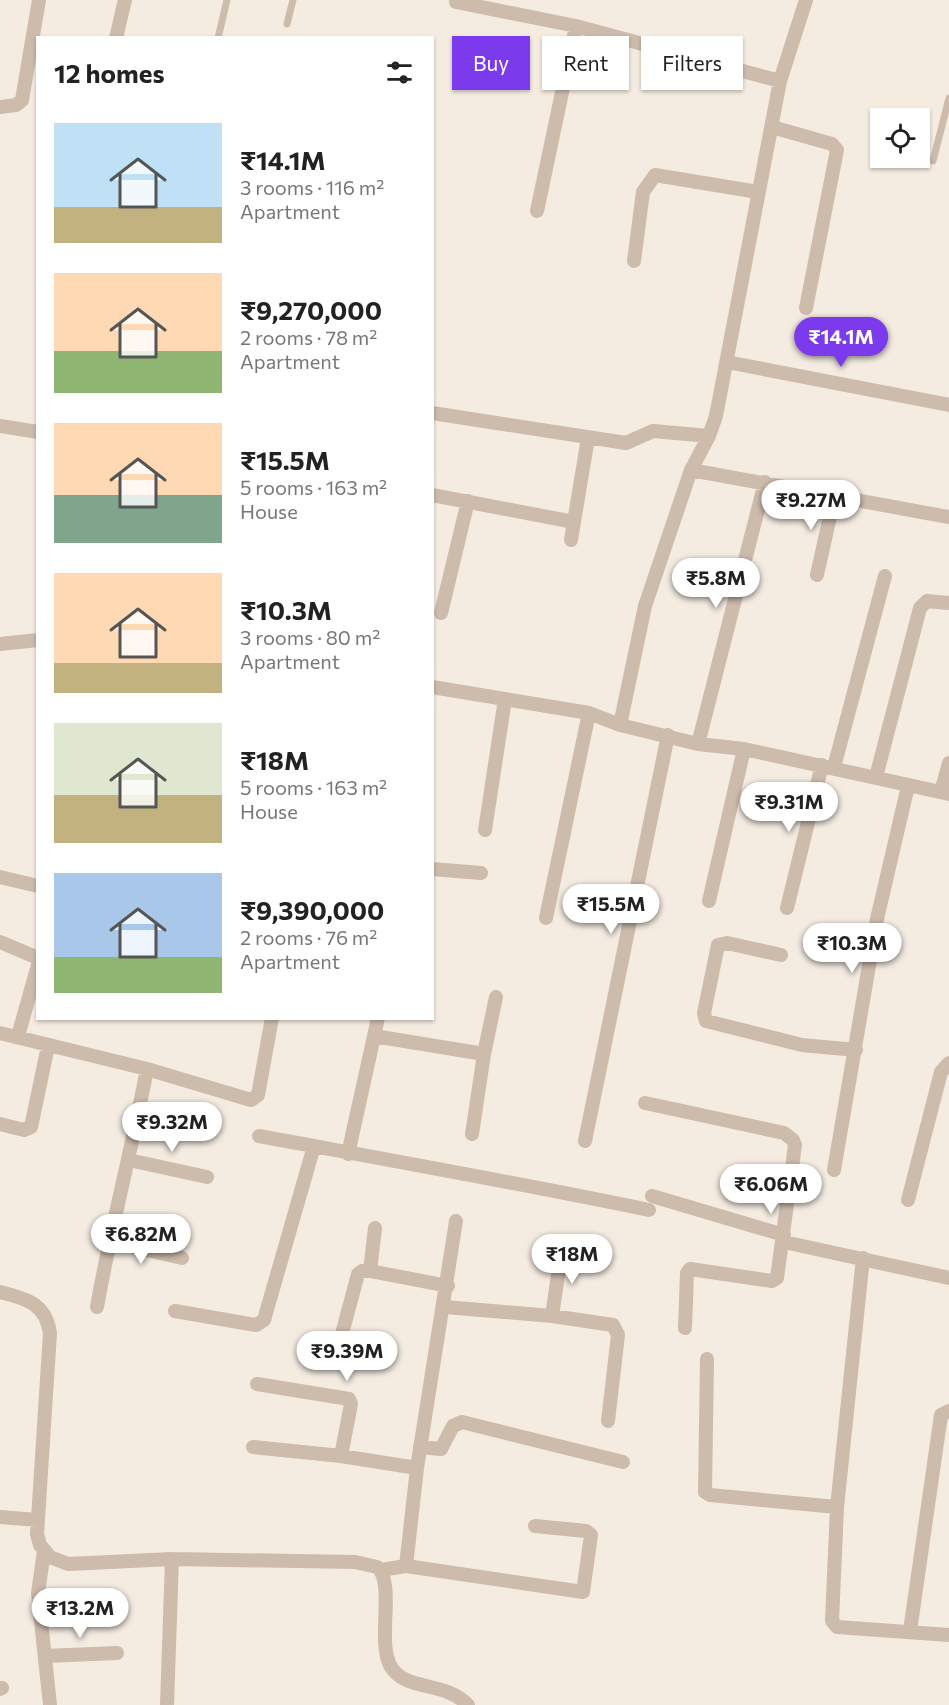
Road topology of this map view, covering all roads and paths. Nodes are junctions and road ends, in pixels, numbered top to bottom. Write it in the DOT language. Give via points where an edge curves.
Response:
graph roads {
  1 [pos="39,0"];
  2 [pos="125,0"];
  3 [pos="227,0"];
  4 [pos="293,0"];
  5 [pos="806,0"];
  6 [pos="456,2"];
  7 [pos="287,24"];
  8 [pos="576,26"];
  9 [pos="116,36"];
  10 [pos="218,36"];
  11 [pos="780,81"];
  12 [pos="949,98"];
  13 [pos="0,107"];
  14 [pos="772,127"];
  15 [pos="933,161"];
  16 [pos="758,192"];
  17 [pos="537,211"];
  18 [pos="634,261"];
  19 [pos="806,308"];
  20 [pos="727,362"];
  21 [pos="949,405"];
  22 [pos="434,413"];
  23 [pos="0,426"];
  24 [pos="36,432"];
  25 [pos="709,436"];
  26 [pos="588,438"];
  27 [pos="691,470"];
  28 [pos="765,482"];
  29 [pos="835,494"];
  30 [pos="434,495"];
  31 [pos="468,501"];
  32 [pos="949,517"];
  33 [pos="574,522"];
  34 [pos="571,540"];
  35 [pos="817,575"];
  36 [pos="885,576"];
  37 [pos="949,603"];
  38 [pos="441,613"];
  39 [pos="36,636"];
  40 [pos="0,644"];
  41 [pos="434,687"];
  42 [pos="505,699"];
  43 [pos="589,713"];
  44 [pos="620,725"];
  45 [pos="668,735"];
  46 [pos="698,744"];
  47 [pos="744,749"];
  48 [pos="949,764"];
  49 [pos="828,766"];
  50 [pos="876,777"];
  51 [pos="908,786"];
  52 [pos="945,793"];
  53 [pos="485,830"];
  54 [pos="434,869"];
  55 [pos="482,873"];
  56 [pos="0,877"];
  57 [pos="36,886"];
  58 [pos="709,902"];
  59 [pos="787,908"];
  60 [pos="546,918"];
  61 [pos="0,942"];
  62 [pos="781,955"];
  63 [pos="36,957"];
  64 [pos="36,972"];
  65 [pos="496,997"];
  66 [pos="272,1020"];
  67 [pos="378,1020"];
  68 [pos="0,1033"];
  69 [pos="18,1036"];
  70 [pos="374,1036"];
  71 [pos="48,1046"];
  72 [pos="856,1050"];
  73 [pos="484,1054"];
  74 [pos="949,1063"];
  75 [pos="147,1069"];
  76 [pos="645,1103"];
  77 [pos="0,1124"];
  78 [pos="472,1134"];
  79 [pos="259,1136"];
  80 [pos="585,1141"];
  81 [pos="314,1146"];
  82 [pos="348,1154"];
  83 [pos="129,1160"];
  84 [pos="834,1170"];
  85 [pos="207,1177"];
  86 [pos="908,1200"];
  87 [pos="456,1221"];
  88 [pos="375,1228"];
  89 [pos="784,1239"];
  90 [pos="108,1241"];
  91 [pos="562,1248"];
  92 [pos="182,1258"];
  93 [pos="863,1258"];
  94 [pos="370,1271"];
  95 [pos="949,1278"];
  96 [pos="448,1286"];
  97 [pos="0,1292"];
  98 [pos="97,1307"];
  99 [pos="445,1307"];
  100 [pos="175,1311"];
  101 [pos="552,1316"];
  102 [pos="685,1328"];
  103 [pos="344,1330"];
  104 [pos="707,1359"];
  105 [pos="257,1384"];
  106 [pos="949,1411"];
  107 [pos="608,1420"];
  108 [pos="253,1447"];
  109 [pos="420,1447"];
  110 [pos="341,1456"];
  111 [pos="623,1462"];
  112 [pos="417,1468"];
  113 [pos="837,1507"];
  114 [pos="0,1517"];
  115 [pos="38,1520"];
  116 [pos="535,1526"];
  117 [pos="44,1551"];
  118 [pos="172,1559"];
  119 [pos="406,1566"];
  120 [pos="381,1570"];
  121 [pos="910,1631"];
  122 [pos="949,1635"];
  123 [pos="117,1653"];
  124 [pos="45,1656"];
  125 [pos="51,1705"];
  126 [pos="167,1705"];
  127 [pos="468,1705"];
  1 -- 13 [label="street" via="22,100"];
  2 -- 9 [label="street"];
  3 -- 10 [label="lane"];
  4 -- 7 [label="lane"];
  5 -- 11 [label="street"];
  6 -- 8 [label="street"];
  8 -- 11 [label="street"];
  8 -- 17 [label="street"];
  11 -- 14 [label="street"];
  12 -- 15 [label="lane"];
  14 -- 16 [label="street"];
  14 -- 19 [label="street" via="832,144 837,150"];
  16 -- 18 [label="street" via="655,175 643,192"];
  16 -- 20 [label="street"];
  20 -- 21 [label="street"];
  20 -- 25 [label="street"];
  22 -- 26 [label="street"];
  23 -- 24 [label="street"];
  25 -- 26 [label="street" via="653,430 626,443"];
  25 -- 27 [label="street"];
  26 -- 33 [label="street"];
  27 -- 28 [label="street"];
  27 -- 44 [label="street" via="645,606"];
  28 -- 29 [label="street"];
  28 -- 46 [label="street"];
  29 -- 32 [label="street"];
  29 -- 35 [label="street"];
  30 -- 31 [label="street"];
  31 -- 33 [label="street"];
  31 -- 38 [label="street"];
  33 -- 34 [label="street"];
  36 -- 49 [label="street"];
  37 -- 50 [label="street" via="927,601 920,608"];
  39 -- 40 [label="street"];
  41 -- 42 [label="street"];
  42 -- 43 [label="street"];
  42 -- 53 [label="street"];
  43 -- 44 [label="street"];
  43 -- 60 [label="street"];
  44 -- 45 [label="street"];
  45 -- 46 [label="street"];
  45 -- 80 [label="street"];
  46 -- 47 [label="street"];
  47 -- 49 [label="street"];
  47 -- 58 [label="street"];
  48 -- 52 [label="street"];
  49 -- 50 [label="street"];
  49 -- 59 [label="street"];
  50 -- 51 [label="street"];
  51 -- 52 [label="street"];
  51 -- 72 [label="street" via="877,919"];
  54 -- 55 [label="street"];
  56 -- 57 [label="street"];
  61 -- 63 [label="street"];
  62 -- 72 [label="street" via="718,945 704,1013 706,1021 802,1045"];
  64 -- 69 [label="street"];
  65 -- 73 [label="street"];
  66 -- 75 [label="street" via="254,1100"];
  67 -- 70 [label="street"];
  68 -- 69 [label="street"];
  69 -- 71 [label="street"];
  70 -- 73 [label="street"];
  70 -- 82 [label="street"];
  71 -- 75 [label="street"];
  71 -- 77 [label="street" via="31,1126 24,1130"];
  72 -- 84 [label="street"];
  73 -- 78 [label="street"];
  74 -- 86 [label="street" via="941,1072"];
  75 -- 83 [label="street"];
  76 -- 89 [label="street" via="784,1133 793,1140 796,1151"];
  79 -- 81 [label="street"];
  81 -- 82 [label="street"];
  81 -- 100 [label="street" via="264,1320 256,1325"];
  82 -- 89 [label="street" via="651,1203"];
  83 -- 85 [label="street"];
  83 -- 90 [label="street"];
  87 -- 96 [label="street"];
  88 -- 94 [label="street"];
  89 -- 93 [label="street"];
  89 -- 102 [label="street" via="775,1280 690,1269"];
  90 -- 92 [label="street"];
  90 -- 98 [label="street"];
  91 -- 101 [label="street"];
  93 -- 95 [label="street"];
  93 -- 113 [label="street"];
  94 -- 96 [label="street"];
  94 -- 103 [label="street" via="358,1274"];
  96 -- 99 [label="street"];
  97 -- 115 [label="street" via="38,1304 48,1319"];
  99 -- 101 [label="street"];
  99 -- 109 [label="street"];
  101 -- 107 [label="street" via="610,1324 617,1329"];
  104 -- 113 [label="street" via="705,1492"];
  105 -- 110 [label="street" via="349,1399"];
  106 -- 121 [label="street" via="941,1415"];
  108 -- 110 [label="street"];
  109 -- 111 [label="street" via="441,1449 453,1426 462,1422"];
  109 -- 112 [label="street"];
  110 -- 112 [label="street"];
  112 -- 119 [label="street"];
  113 -- 121 [label="street" via="833,1623 837,1627"];
  114 -- 115 [label="street"];
  115 -- 117 [label="street" via="37,1534"];
  116 -- 119 [label="street" via="586,1531 591,1535 583,1592"];
  117 -- 118 [label="street" via="68,1564"];
  117 -- 124 [label="street" via="38,1593"];
  118 -- 120 [label="street" via="355,1562"];
  118 -- 126 [label="street"];
  119 -- 120 [label="street"];
  120 -- 127 [label="street" via="387,1605 384,1634 390,1665 410,1683 440,1688 459,1696"];
  121 -- 122 [label="street"];
  123 -- 124 [label="street"];
  124 -- 125 [label="street"];
}
